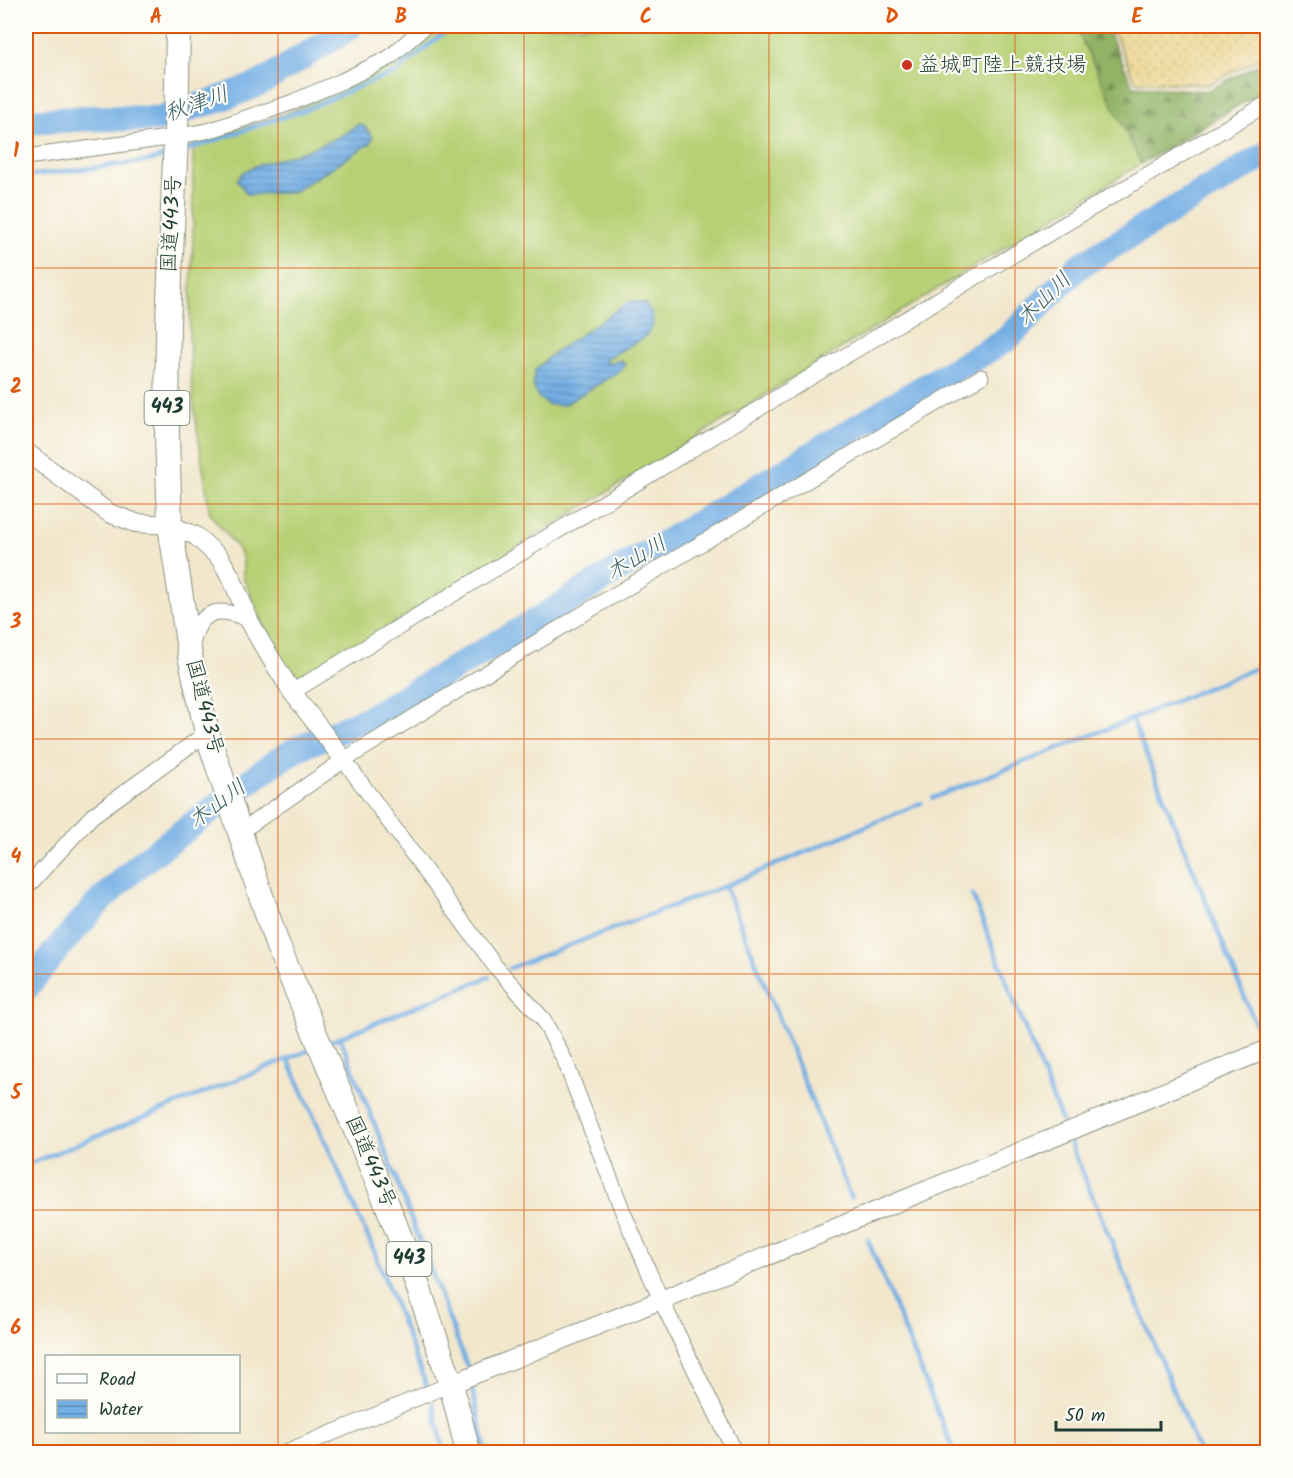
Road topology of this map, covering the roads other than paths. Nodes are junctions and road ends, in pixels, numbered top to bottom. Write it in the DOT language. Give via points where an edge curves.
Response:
graph roads {
  1 [pos="178,26"];
  2 [pos="425,26"];
  3 [pos="1268,102"];
  4 [pos="176,148"];
  5 [pos="26,157"];
  6 [pos="981,377"];
  7 [pos="26,452"];
  8 [pos="170,525"];
  9 [pos="249,620"];
  10 [pos="190,656"];
  11 [pos="295,696"];
  12 [pos="209,738"];
  13 [pos="344,760"];
  14 [pos="240,832"];
  15 [pos="26,888"];
  16 [pos="1268,1049"];
  17 [pos="661,1300"];
  18 [pos="451,1384"];
  19 [pos="286,1452"];
  20 [pos="468,1452"];
  21 [pos="735,1452"];
  1 -- 4 [label="highway, 国道443号 / 443"];
  2 -- 4 [label="street" via="389,58 293,102 211,130"];
  3 -- 11 [label="street" via="964,284"];
  4 -- 5 [label="street"];
  4 -- 8 [label="highway, 国道443号 / 443" via="168,324"];
  6 -- 13 [label="street"];
  7 -- 8 [label="street" via="109,513 136,523"];
  8 -- 9 [label="street" via="196,536 220,558"];
  8 -- 10 [label="highway, 国道443号 / 443"];
  9 -- 10 [label="street" via="223,611 209,615 201,621"];
  9 -- 11 [label="street"];
  10 -- 12 [label="highway, 国道443号 / 443"];
  11 -- 13 [label="street"];
  12 -- 14 [label="highway, 国道443号 / 443"];
  12 -- 15 [label="street" via="92,816"];
  13 -- 14 [label="street"];
  13 -- 17 [label="street" via="495,966 543,1019 565,1061"];
  14 -- 18 [label="highway, 国道443号 / 443" via="277,944 407,1253"];
  16 -- 17 [label="street"];
  17 -- 18 [label="street"];
  17 -- 21 [label="street"];
  18 -- 19 [label="street"];
  18 -- 20 [label="highway, 国道443号 / 443"];
}
